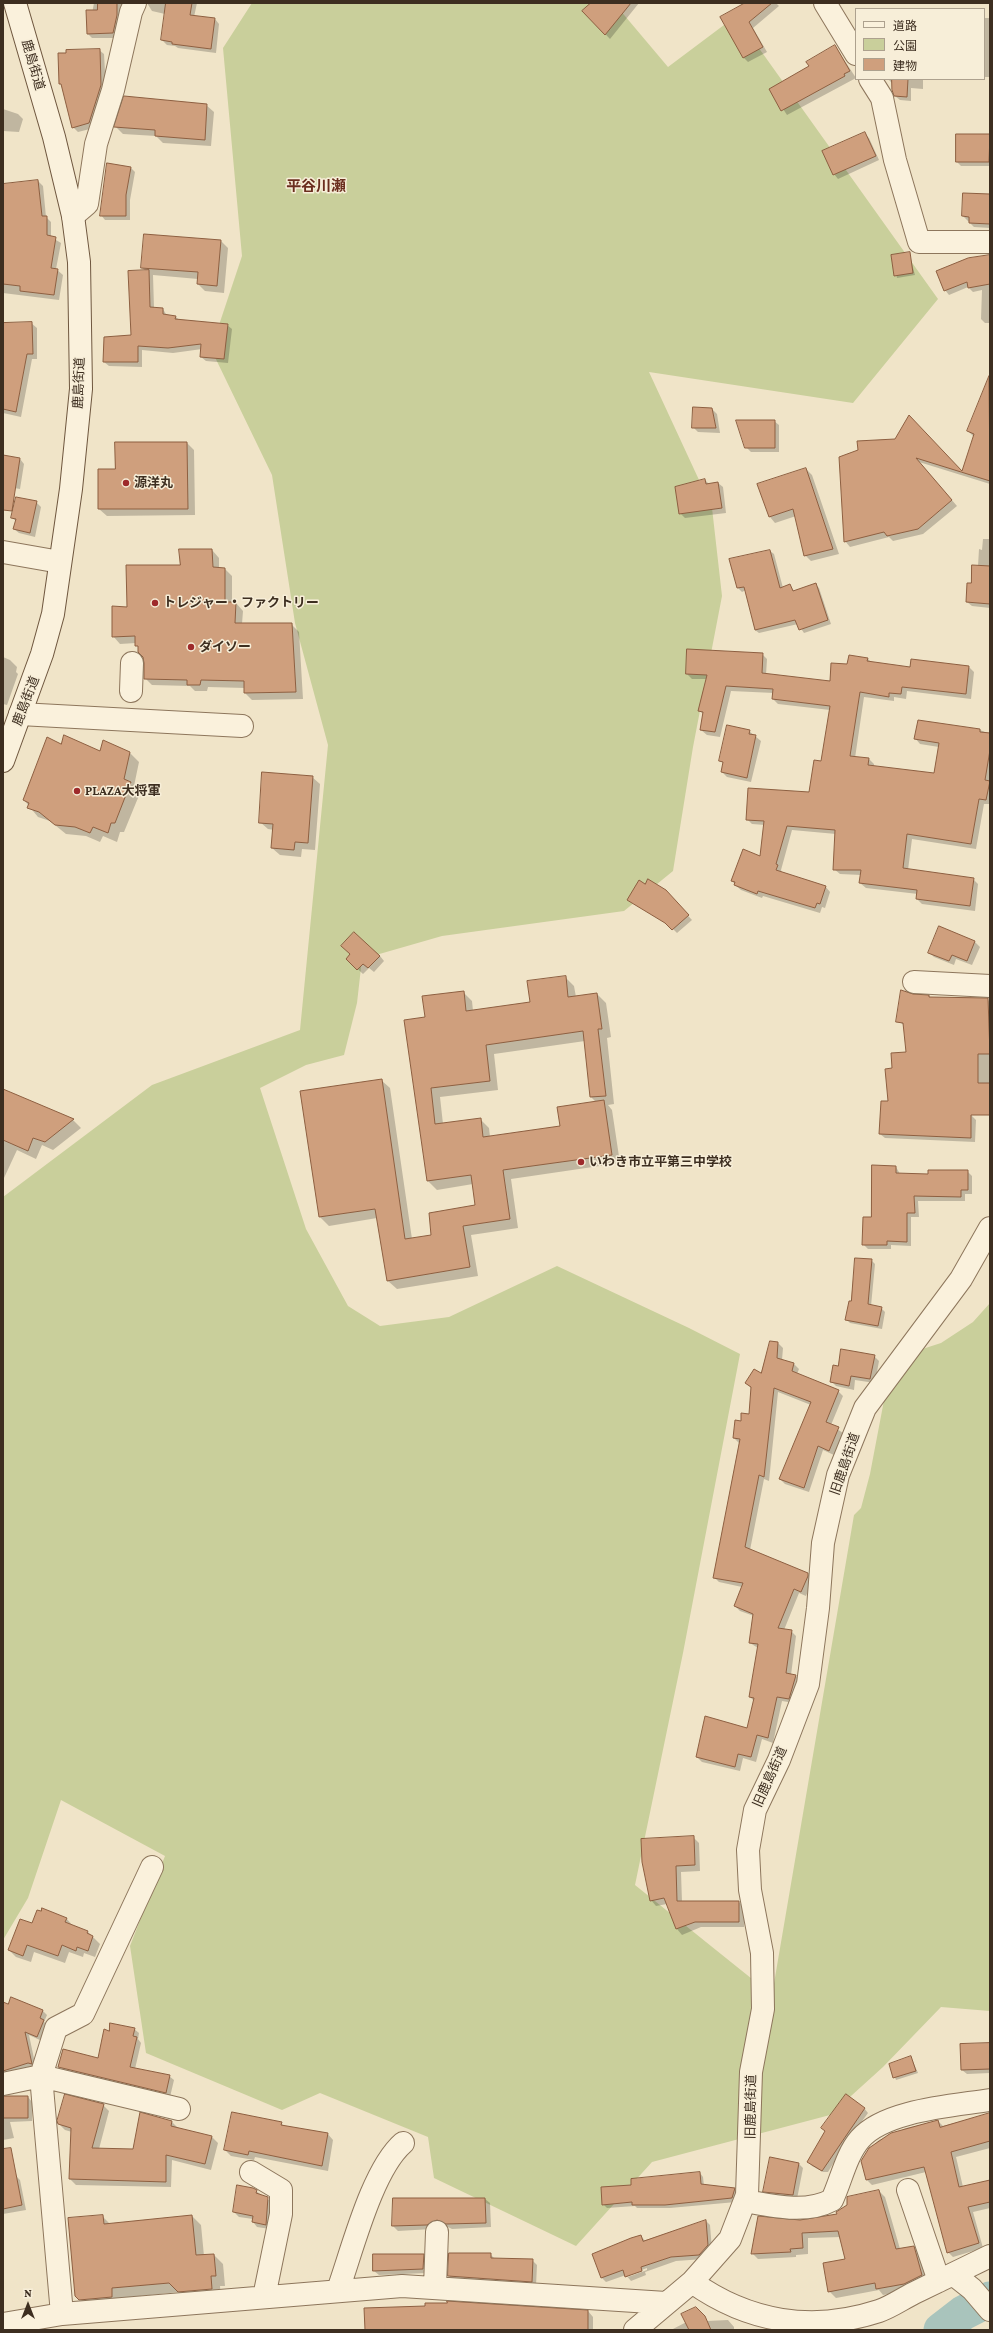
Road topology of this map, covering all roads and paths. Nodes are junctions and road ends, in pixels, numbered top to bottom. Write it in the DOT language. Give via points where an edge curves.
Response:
graph roads {
  1 [pos="15,3"];
  2 [pos="135,3"];
  3 [pos="825,3"];
  4 [pos="855,52"];
  5 [pos="871,80"];
  6 [pos="73,216"];
  7 [pos="990,242"];
  8 [pos="3,552"];
  9 [pos="60,562"];
  10 [pos="134,656"];
  11 [pos="131,691"];
  12 [pos="20,714"];
  13 [pos="242,726"];
  14 [pos="3,761"];
  15 [pos="914,982"];
  16 [pos="990,986"];
  17 [pos="990,1228"];
  18 [pos="152,1867"];
  19 [pos="41,2076"];
  20 [pos="3,2084"];
  21 [pos="990,2100"];
  22 [pos="179,2109"];
  23 [pos="403,2143"];
  24 [pos="251,2172"];
  25 [pos="908,2190"];
  26 [pos="745,2201"];
  27 [pos="437,2232"];
  28 [pos="990,2256"];
  29 [pos="946,2277"];
  30 [pos="692,2282"];
  31 [pos="435,2287"];
  32 [pos="338,2290"];
  33 [pos="264,2296"];
  34 [pos="666,2303"];
  35 [pos="990,2310"];
  36 [pos="62,2314"];
  37 [pos="3,2324"];
  38 [pos="635,2330"];
  1 -- 6 [label="street, 鹿島街道" via="54,137"];
  2 -- 6 [label="street" via="130,12 112,90 96,144 87,204"];
  3 -- 4 [label="street"];
  5 -- 7 [label="street" via="882,98 895,160 920,242"];
  6 -- 9 [label="street, 鹿島街道" via="80,269 81,389 71,489"];
  8 -- 9 [label="street"];
  9 -- 12 [label="street, 鹿島街道" via="53,614 42,654"];
  10 -- 11 [label="street"];
  12 -- 13 [label="street"];
  12 -- 14 [label="street, 鹿島街道"];
  15 -- 16 [label="street"];
  17 -- 26 [label="street, 旧鹿島街道" via="961,1279 865,1408 838,1475 823,1543 808,1684 779,1760 754,1810 748,1850 750,1890 762,1954 763,2009 751,2072 750,2153 748,2195"];
  18 -- 19 [label="street" via="83,2014 56,2028"];
  19 -- 20 [label="street"];
  19 -- 22 [label="street"];
  19 -- 36 [label="street"];
  21 -- 26 [label="street" via="908,2115 873,2127 851,2151 832,2200 821,2206 781,2207"];
  23 -- 32 [label="street" via="393,2151 370,2197"];
  24 -- 33 [label="street" via="281,2190 281,2214"];
  25 -- 29 [label="street"];
  26 -- 30 [label="street, 旧鹿島街道" via="730,2238"];
  27 -- 31 [label="street"];
  28 -- 29 [label="street"];
  29 -- 30 [label="street" via="879,2311 830,2322 792,2323 752,2314 710,2295"];
  29 -- 35 [label="street" via="972,2289"];
  30 -- 34 [label="street, 旧鹿島街道"];
  31 -- 32 [label="street" via="402,2286"];
  31 -- 34 [label="street"];
  32 -- 33 [label="street"];
  33 -- 36 [label="street"];
  34 -- 38 [label="street, 旧鹿島街道"];
  36 -- 37 [label="street"];
}
